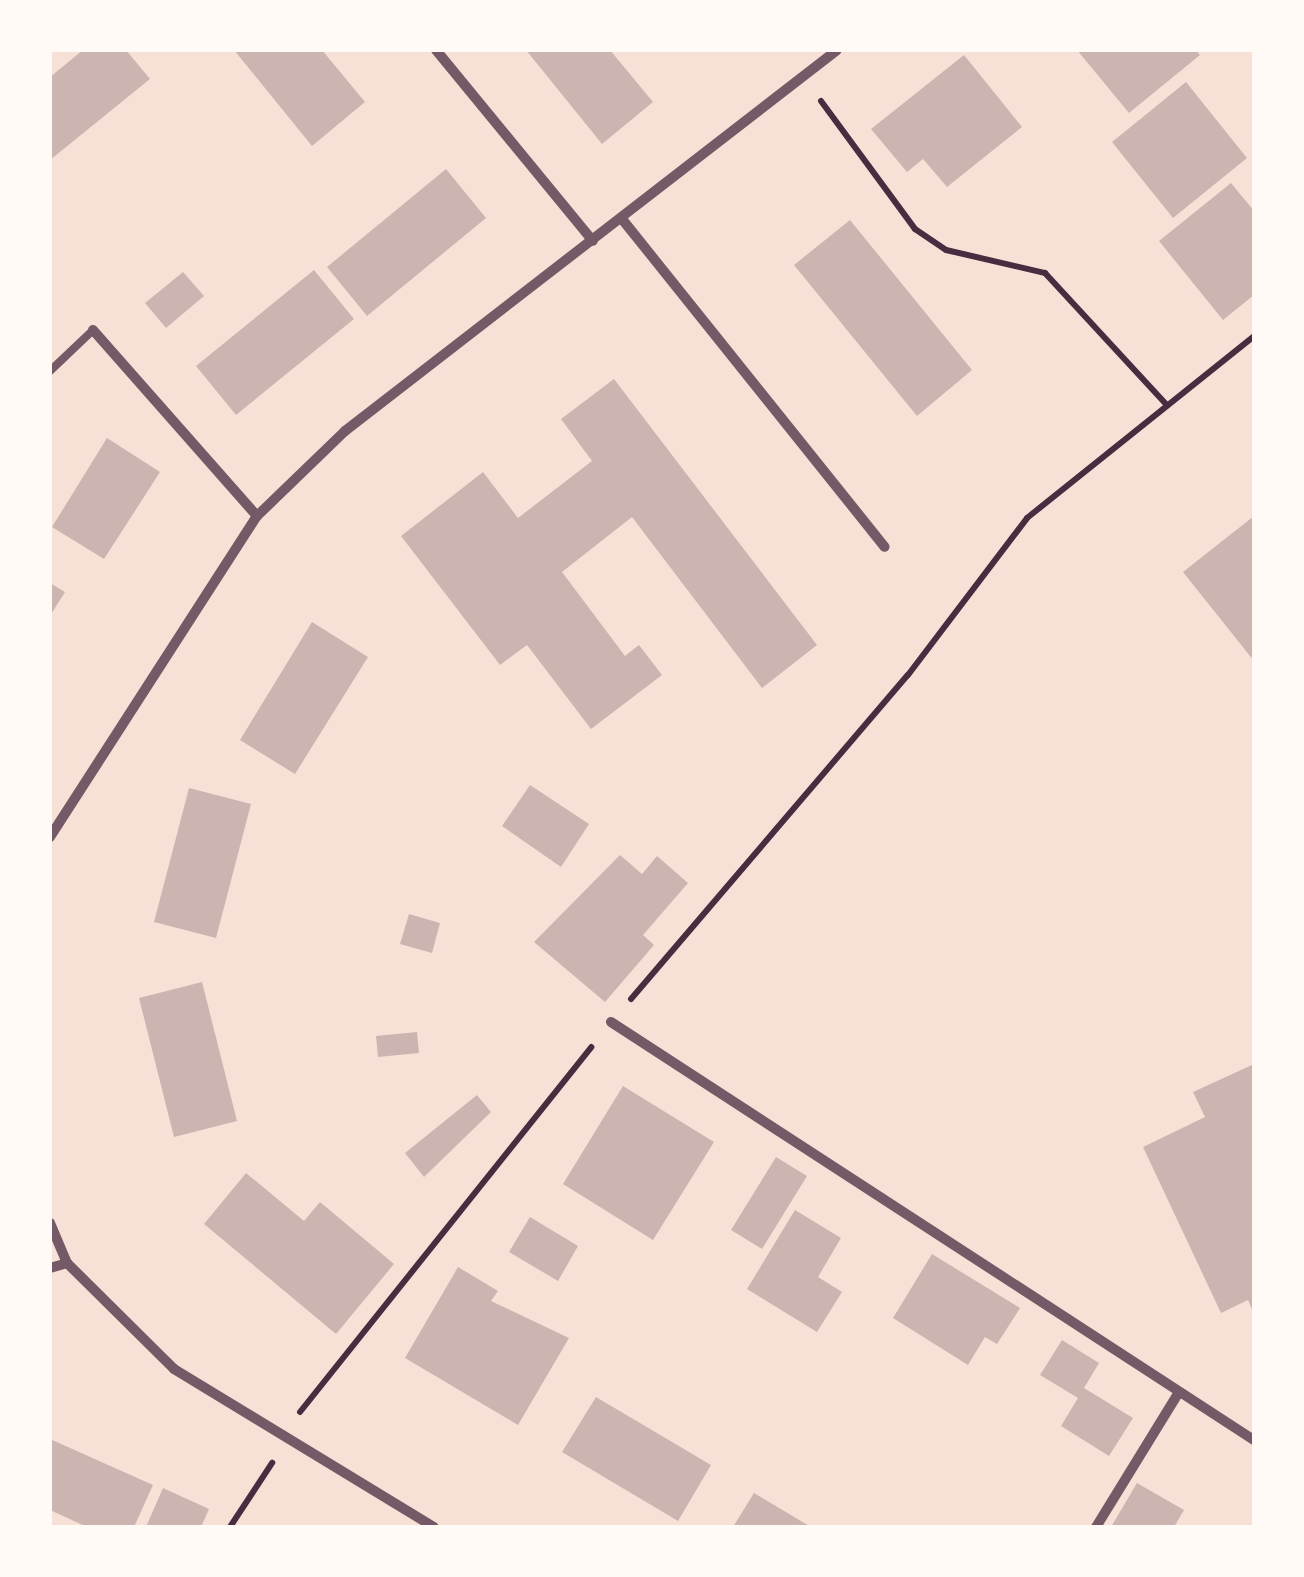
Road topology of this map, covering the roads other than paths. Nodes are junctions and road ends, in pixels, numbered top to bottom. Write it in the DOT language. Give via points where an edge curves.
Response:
graph roads {
  1 [pos="436,50"];
  2 [pos="836,50"];
  3 [pos="622,219"];
  4 [pos="593,242"];
  5 [pos="93,330"];
  6 [pos="50,371"];
  7 [pos="257,516"];
  8 [pos="885,547"];
  9 [pos="50,838"];
  10 [pos="612,1022"];
  11 [pos="50,1224"];
  12 [pos="67,1263"];
  13 [pos="50,1268"];
  14 [pos="1178,1392"];
  15 [pos="1254,1440"];
  16 [pos="434,1527"];
  17 [pos="1096,1527"];
  1 -- 4 [label="street"];
  2 -- 3 [label="street"];
  3 -- 4 [label="street"];
  3 -- 8 [label="street"];
  4 -- 7 [label="street" via="345,430"];
  5 -- 6 [label="lane"];
  5 -- 7 [label="street"];
  7 -- 9 [label="street"];
  10 -- 14 [label="street"];
  11 -- 12 [label="street"];
  12 -- 13 [label="street"];
  12 -- 16 [label="street" via="174,1369"];
  14 -- 15 [label="street"];
  14 -- 17 [label="street"];
}
